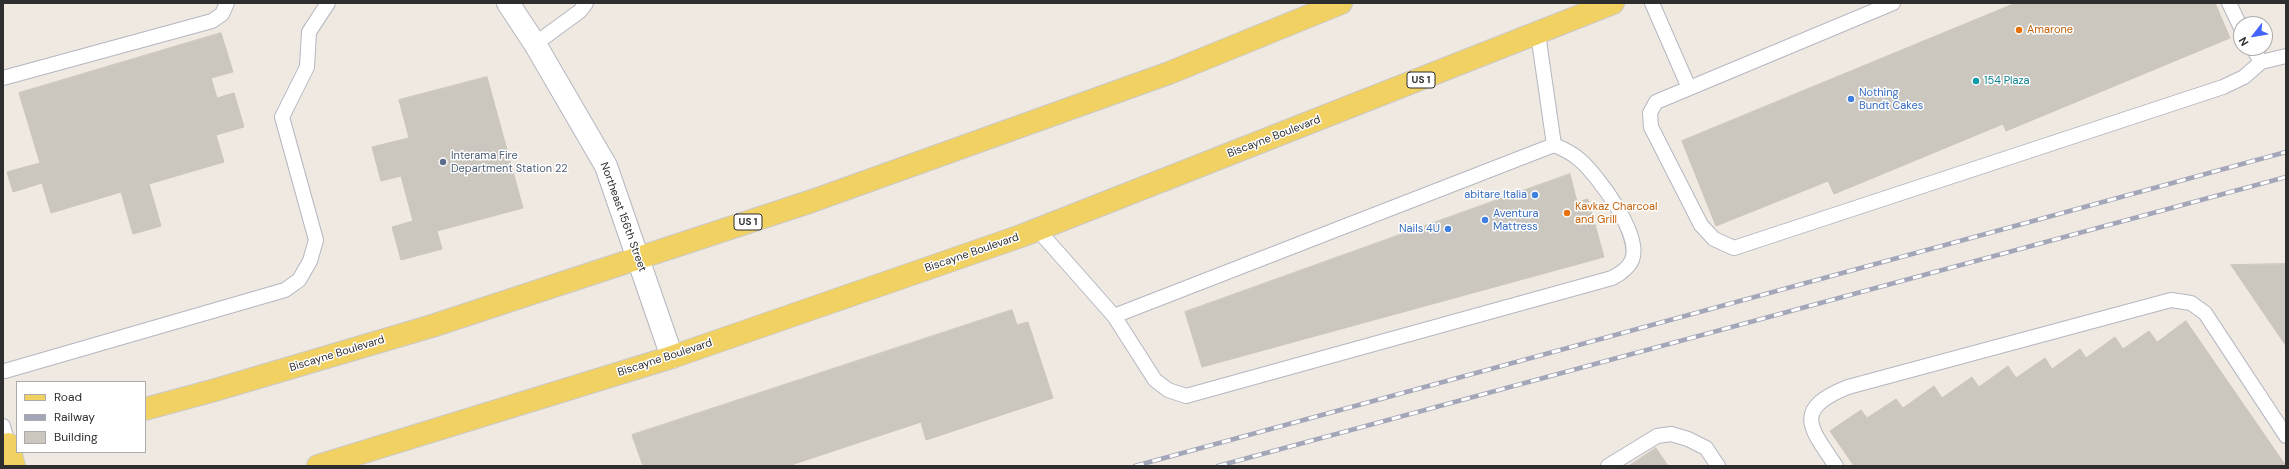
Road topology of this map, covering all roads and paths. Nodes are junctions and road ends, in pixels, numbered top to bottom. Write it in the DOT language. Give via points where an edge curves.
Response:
graph roads {
  1 [pos="228,3"];
  2 [pos="328,3"];
  3 [pos="508,3"];
  4 [pos="586,3"];
  5 [pos="1341,3"];
  6 [pos="1582,3"];
  7 [pos="1613,3"];
  8 [pos="1652,3"];
  9 [pos="1893,3"];
  10 [pos="2229,3"];
  11 [pos="2235,16"];
  12 [pos="1546,31"];
  13 [pos="535,44"];
  14 [pos="2258,56"];
  15 [pos="2286,56"];
  16 [pos="2261,62"];
  17 [pos="3,78"];
  18 [pos="1689,88"];
  19 [pos="1554,145"];
  20 [pos="1038,230"];
  21 [pos="639,258"];
  22 [pos="1114,316"];
  23 [pos="672,356"];
  24 [pos="4,371"];
  25 [pos="146,409"];
  26 [pos="2286,436"];
  27 [pos="8,439"];
  28 [pos="14,466"];
  29 [pos="318,466"];
  30 [pos="1608,466"];
  31 [pos="1718,466"];
  32 [pos="1836,466"];
  1 -- 17 [label="lane" via="222,14 212,21"];
  2 -- 24 [label="lane" via="310,32 307,67 282,117 316,240 310,261 299,280 285,290"];
  3 -- 13 [label="street, Northeast 156th Street"];
  4 -- 13 [label="lane"];
  5 -- 21 [label="main road, Biscayne Boulevard / US 1" via="1169,73 812,201"];
  6 -- 12 [label="main road"];
  7 -- 12 [label="main road, Biscayne Boulevard / US 1"];
  8 -- 18 [label="lane"];
  9 -- 18 [label="lane"];
  10 -- 11 [label="lane"];
  12 -- 19 [label="lane"];
  12 -- 20 [label="main road, Biscayne Boulevard / US 1"];
  13 -- 21 [label="street, Northeast 156th Street" via="606,166"];
  14 -- 16 [label="lane"];
  15 -- 16 [label="lane"];
  16 -- 18 [label="lane" via="2244,77 2223,87 1734,248 1714,240 1701,224 1651,127 1650,113 1656,102"];
  19 -- 22 [label="lane"];
  19 -- 22 [label="lane" via="1568,150 1581,161 1604,189 1626,223 1634,248 1632,260 1625,270 1612,278 1186,396 1168,390 1155,380"];
  20 -- 22 [label="lane"];
  20 -- 23 [label="main road, Biscayne Boulevard / US 1"];
  21 -- 23 [label="street, Northeast 156th Street"];
  21 -- 25 [label="main road, Biscayne Boulevard / US 1" via="425,328"];
  23 -- 29 [label="main road, Biscayne Boulevard / US 1"];
  26 -- 32 [label="lane" via="2205,313 2191,303 2171,300 1848,387 1828,395 1816,405 1810,418 1813,433"];
  27 -- 28 [label="main road"];
  30 -- 31 [label="lane" via="1657,436 1671,434 1706,448"];
}
